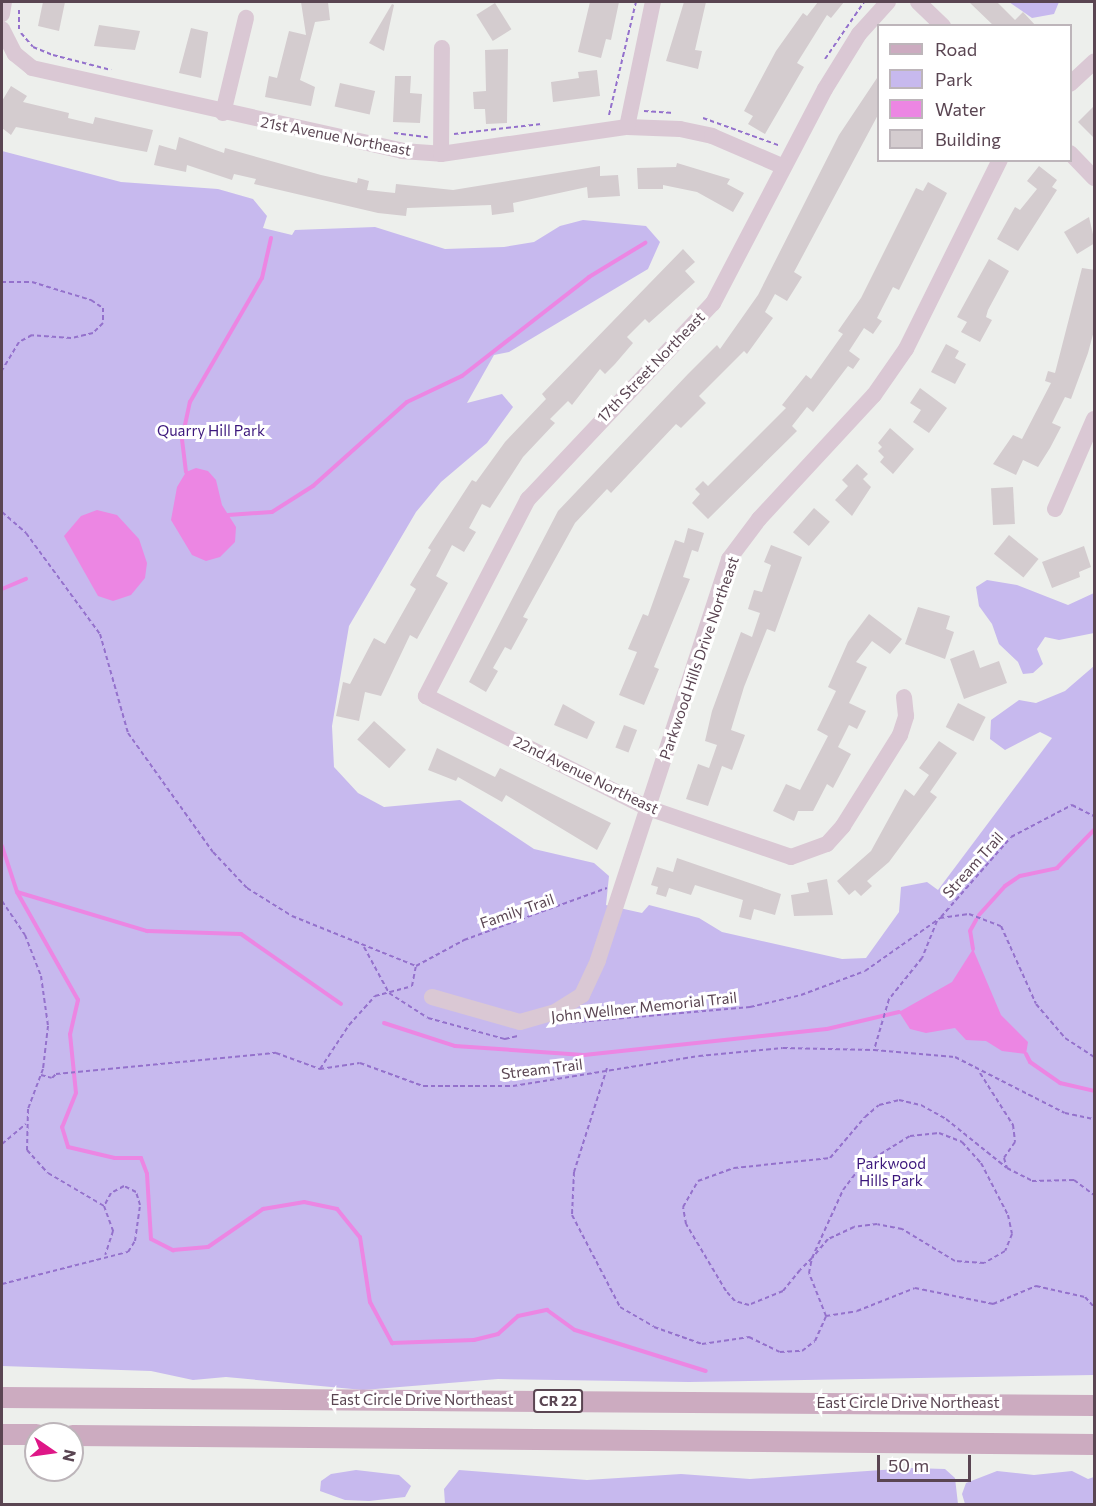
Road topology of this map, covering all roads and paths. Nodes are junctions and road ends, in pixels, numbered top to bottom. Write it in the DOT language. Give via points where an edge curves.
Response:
graph roads {
  1 [pos="4,2"];
  2 [pos="19,2"];
  3 [pos="636,2"];
  4 [pos="653,2"];
  5 [pos="864,2"];
  6 [pos="888,2"];
  7 [pos="918,2"];
  8 [pos="2,14"];
  9 [pos="246,18"];
  10 [pos="941,24"];
  11 [pos="3,34"];
  12 [pos="442,48"];
  13 [pos="1095,62"];
  14 [pos="820,68"];
  15 [pos="118,71"];
  16 [pos="1072,83"];
  17 [pos="646,100"];
  18 [pos="223,113"];
  19 [pos="679,114"];
  20 [pos="598,116"];
  21 [pos="698,117"];
  22 [pos="553,122"];
  23 [pos="627,127"];
  24 [pos="390,133"];
  25 [pos="441,136"];
  26 [pos="783,136"];
  27 [pos="441,154"];
  28 [pos="1072,154"];
  29 [pos="999,162"];
  30 [pos="784,167"];
  31 [pos="1095,178"];
  32 [pos="2,282"];
  33 [pos="2,370"];
  34 [pos="1095,419"];
  35 [pos="1055,510"];
  36 [pos="2,512"];
  37 [pos="426,696"];
  38 [pos="904,697"];
  39 [pos="648,808"];
  40 [pos="1095,816"];
  41 [pos="624,877"];
  42 [pos="2,901"];
  43 [pos="940,918"];
  44 [pos="364,946"];
  45 [pos="416,966"];
  46 [pos="389,993"];
  47 [pos="432,997"];
  48 [pos="564,1024"];
  49 [pos="525,1034"];
  50 [pos="874,1050"];
  51 [pos="1095,1057"];
  52 [pos="607,1068"];
  53 [pos="320,1069"];
  54 [pos="980,1073"];
  55 [pos="41,1075"];
  56 [pos="1095,1119"];
  57 [pos="26,1124"];
  58 [pos="2,1144"];
  59 [pos="1007,1168"];
  60 [pos="1095,1195"];
  61 [pos="104,1206"];
  62 [pos="105,1255"];
  63 [pos="812,1258"];
  64 [pos="2,1284"];
  65 [pos="1095,1307"];
  66 [pos="826,1316"];
  67 [pos="2,1397"];
  68 [pos="1095,1405"];
  69 [pos="2,1434"];
  70 [pos="24,1434"];
  71 [pos="84,1435"];
  72 [pos="1095,1444"];
  1 -- 8 [label="street"];
  2 -- 15 [label="path" via="18,30 33,47"];
  3 -- 20 [label="path" via="610,115"];
  4 -- 23 [label="street"];
  5 -- 14 [label="path" via="841,29"];
  6 -- 30 [label="street, 17th Street Northeast" via="859,34"];
  7 -- 10 [label="street"];
  9 -- 18 [label="street"];
  11 -- 18 [label="street, 21st Avenue Northeast" via="32,68"];
  12 -- 25 [label="street"];
  13 -- 16 [label="street"];
  17 -- 19 [label="path" via="643,111"];
  18 -- 27 [label="street, 21st Avenue Northeast" via="402,151"];
  21 -- 26 [label="path" via="717,120 778,146"];
  22 -- 25 [label="path"];
  23 -- 27 [label="street, 21st Avenue Northeast"];
  23 -- 30 [label="street, 21st Avenue Northeast" via="711,135"];
  24 -- 25 [label="path"];
  25 -- 27 [label="street"];
  28 -- 31 [label="street"];
  29 -- 39 [label="street, Parkwood Hills Drive Northeast" via="906,349 874,395 759,519 729,560"];
  30 -- 37 [label="street, 17th Street Northeast" via="713,303 528,499"];
  32 -- 33 [label="path" via="32,282 91,300 103,308 103,323 93,333 71,338 32,335 19,342"];
  34 -- 35 [label="street"];
  36 -- 44 [label="path" via="26,534 100,634 128,733 213,852 247,888 292,916"];
  37 -- 39 [label="street, 22nd Avenue Northeast"];
  38 -- 39 [label="street, 22nd Avenue Northeast" via="906,716 900,735 843,826 827,844 809,854 791,857"];
  39 -- 41 [label="street, Parkwood Hills Drive Northeast"];
  40 -- 43 [label="path, Stream Trail" via="1072,805 1011,837"];
  41 -- 45 [label="path, Family Trail" via="595,895 464,940"];
  41 -- 47 [label="street, Parkwood Hills Drive Northeast" via="598,960 582,995 572,1004 539,1020 520,1022"];
  42 -- 55 [label="path" via="26,935 41,976 48,1026"];
  43 -- 48 [label="path, John Wellner Memorial Trail" via="865,971 801,995 750,1007"];
  43 -- 50 [label="path, Stream Trail" via="922,958 889,999"];
  43 -- 51 [label="path, John Wellner Memorial Trail" via="969,914 1001,926 1036,1004 1065,1038"];
  44 -- 45 [label="path"];
  44 -- 46 [label="path"];
  45 -- 46 [label="path" via="412,986"];
  46 -- 49 [label="path" via="428,1018 450,1025 505,1039"];
  46 -- 53 [label="path" via="375,996 348,1025"];
  50 -- 52 [label="path, Stream Trail" via="783,1048"];
  50 -- 54 [label="path, Stream Trail" via="955,1057"];
  52 -- 53 [label="path, Stream Trail" via="513,1086 423,1086 360,1063"];
  52 -- 66 [label="path" via="574,1172 572,1215 620,1307 693,1341 748,1336 780,1352 802,1351 815,1341"];
  53 -- 55 [label="path" via="276,1053 68,1073 52,1078"];
  54 -- 56 [label="path, Stream Trail" via="1011,1083 1065,1113"];
  54 -- 59 [label="path" via="1013,1125 1015,1142 1004,1158"];
  55 -- 57 [label="path"];
  57 -- 58 [label="path"];
  57 -- 61 [label="path" via="27,1150 48,1173"];
  59 -- 60 [label="path" via="1032,1181 1074,1180"];
  59 -- 63 [label="path" via="946,1119 921,1105 899,1100 872,1111 830,1158 735,1168 698,1181 688,1192 683,1207 686,1224 735,1301 749,1305 774,1297"];
  61 -- 62 [label="path" via="113,1231"];
  61 -- 62 [label="path" via="111,1193 124,1186 136,1192 140,1205 135,1241 128,1252"];
  62 -- 64 [label="path"];
  63 -- 63 [label="path" via="843,1190 861,1166 910,1136 939,1133 962,1142 998,1190 1012,1234 1005,1251 984,1263 955,1261 902,1229 877,1224 828,1239"];
  63 -- 66 [label="path" via="809,1273"];
  65 -- 66 [label="path" via="1085,1297 1036,1286 993,1304 915,1288 857,1311"];
  67 -- 68 [label="main road, East Circle Drive Northeast / CR 22"];
  69 -- 70 [label="main road"];
  71 -- 72 [label="main road"];
}
